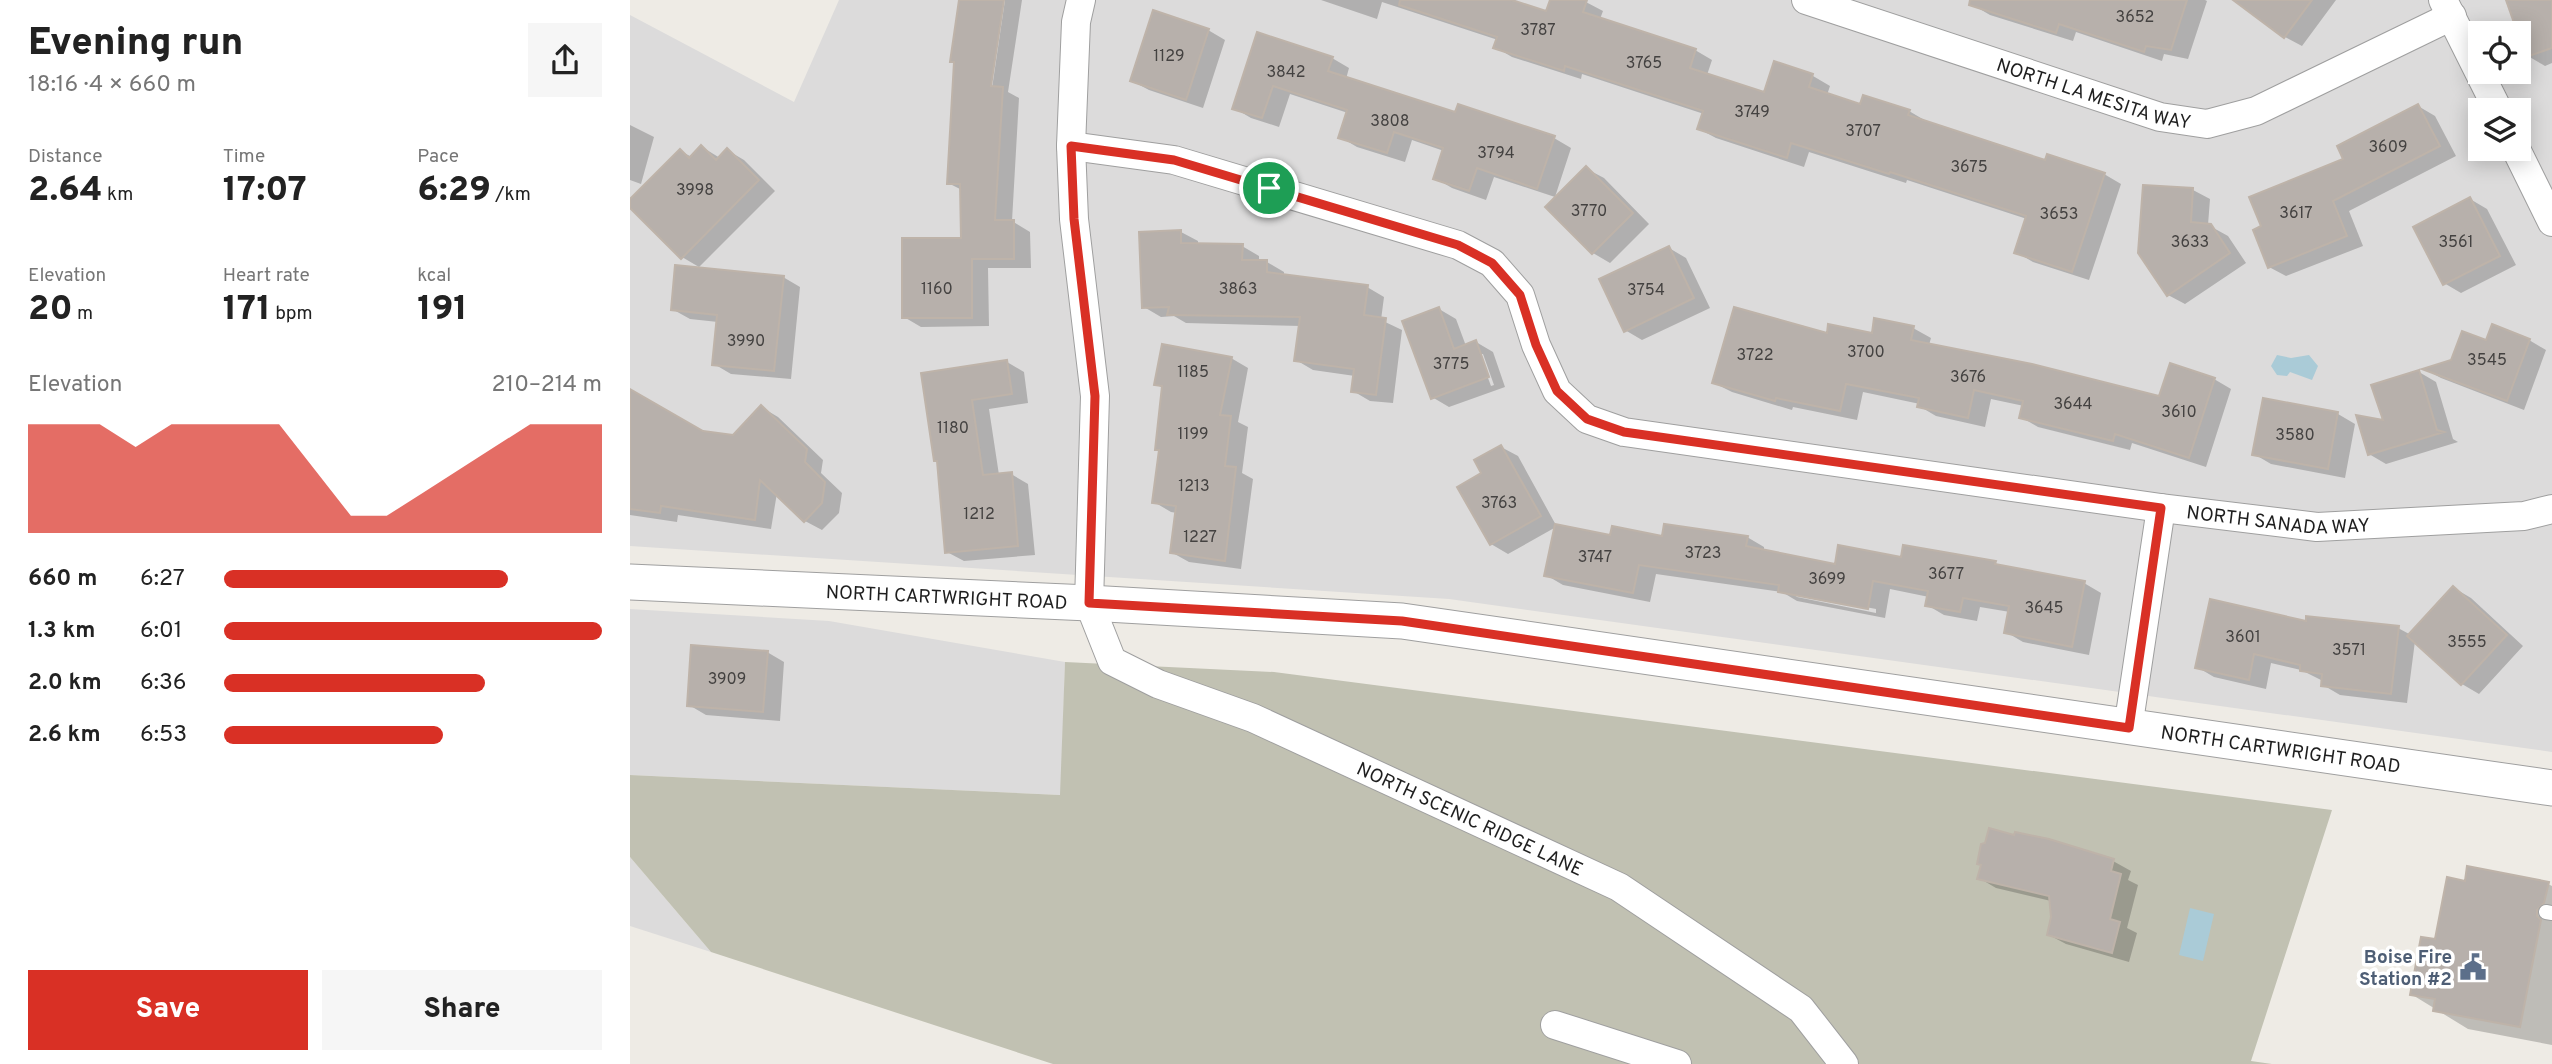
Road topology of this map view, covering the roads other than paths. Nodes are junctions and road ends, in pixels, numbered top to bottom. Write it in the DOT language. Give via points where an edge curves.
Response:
graph roads {
  1 [pos="1081,0"];
  2 [pos="1806,0"];
  3 [pos="2447,8"];
  4 [pos="2492,98"];
  5 [pos="1071,146"];
  6 [pos="2522,161"];
  7 [pos="2552,222"];
  8 [pos="2161,508"];
  9 [pos="2552,509"];
  10 [pos="630,582"];
  11 [pos="1089,603"];
  12 [pos="2129,728"];
  13 [pos="2552,788"];
  14 [pos="1555,1025"];
  15 [pos="1637,1058"];
  16 [pos="1677,1064"];
  17 [pos="1844,1064"];
  1 -- 5 [label="street"];
  2 -- 3 [label="street, NORTH LA MESITA WAY" via="2160,117 2207,124 2256,111"];
  3 -- 4 [label="street"];
  5 -- 8 [label="street, NORTH SANADA WAY" via="1174,160 1458,245 1492,263 1520,295 1557,391 1587,419 1624,432"];
  5 -- 11 [label="street" via="1074,219 1095,396"];
  6 -- 7 [label="street"];
  8 -- 9 [label="street, NORTH SANADA WAY" via="2317,527 2524,516"];
  8 -- 12 [label="street"];
  10 -- 11 [label="street, NORTH CARTWRIGHT ROAD"];
  11 -- 12 [label="street, NORTH CARTWRIGHT ROAD" via="1402,621"];
  11 -- 17 [label="street, NORTH SCENIC RIDGE LANE" via="1112,661 1158,684 1253,718 1619,887 1801,1009"];
  12 -- 13 [label="street, NORTH CARTWRIGHT ROAD"];
  14 -- 15 [label="street"];
  15 -- 16 [label="street"];
}
